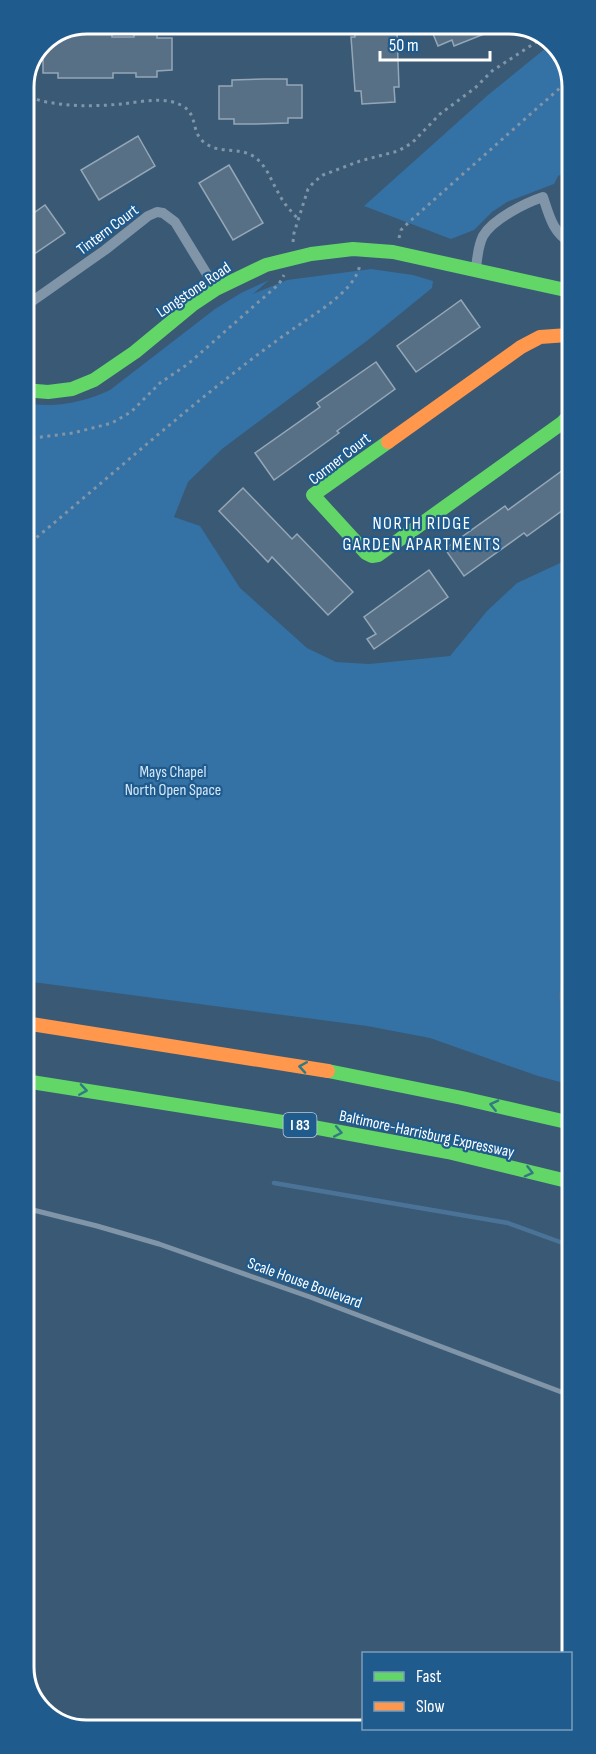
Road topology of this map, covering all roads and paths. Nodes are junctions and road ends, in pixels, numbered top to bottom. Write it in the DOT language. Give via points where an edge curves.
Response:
graph roads {
  1 [pos="536,42"];
  2 [pos="562,86"];
  3 [pos="34,98"];
  4 [pos="299,219"];
  5 [pos="562,237"];
  6 [pos="399,238"];
  7 [pos="293,242"];
  8 [pos="294,257"];
  9 [pos="360,264"];
  10 [pos="476,269"];
  11 [pos="216,289"];
  12 [pos="562,289"];
  13 [pos="34,300"];
  14 [pos="562,335"];
  15 [pos="34,391"];
  16 [pos="562,423"];
  17 [pos="34,438"];
  18 [pos="34,539"];
  19 [pos="34,1024"];
  20 [pos="34,1082"];
  21 [pos="562,1122"];
  22 [pos="562,1180"];
  23 [pos="34,1211"];
  24 [pos="562,1392"];
  1 -- 4 [label="path" via="492,71 412,143 323,175 308,189"];
  2 -- 6 [label="path" via="409,222"];
  3 -- 4 [label="path" via="72,106 161,100 182,106 191,113 196,133 203,142 255,157 288,209"];
  4 -- 7 [label="path"];
  5 -- 10 [label="street" via="543,197 519,207 484,234"];
  8 -- 10 [label="main road, Longstone Road" via="362,249"];
  8 -- 11 [label="main road, Longstone Road" via="262,266"];
  8 -- 17 [label="path" via="279,284 131,412 112,423"];
  9 -- 18 [label="path" via="354,279 336,298 181,416"];
  10 -- 12 [label="main road, Longstone Road"];
  11 -- 13 [label="street, Tintern Court" via="175,222 157,213"];
  11 -- 15 [label="main road, Longstone Road" via="95,379 53,393"];
  14 -- 16 [label="main road, Cormer Court" via="540,337 521,347 313,495 366,553 378,555"];
  21 -- 19 [label="main road, one-way" via="310,1068"];
  20 -- 22 [label="main road, Baltimore-Harrisburg Expressway / I 83, one-way" via="302,1125 447,1152"];
  23 -- 24 [label="lane, Scale House Boulevard" via="159,1244"];
}
